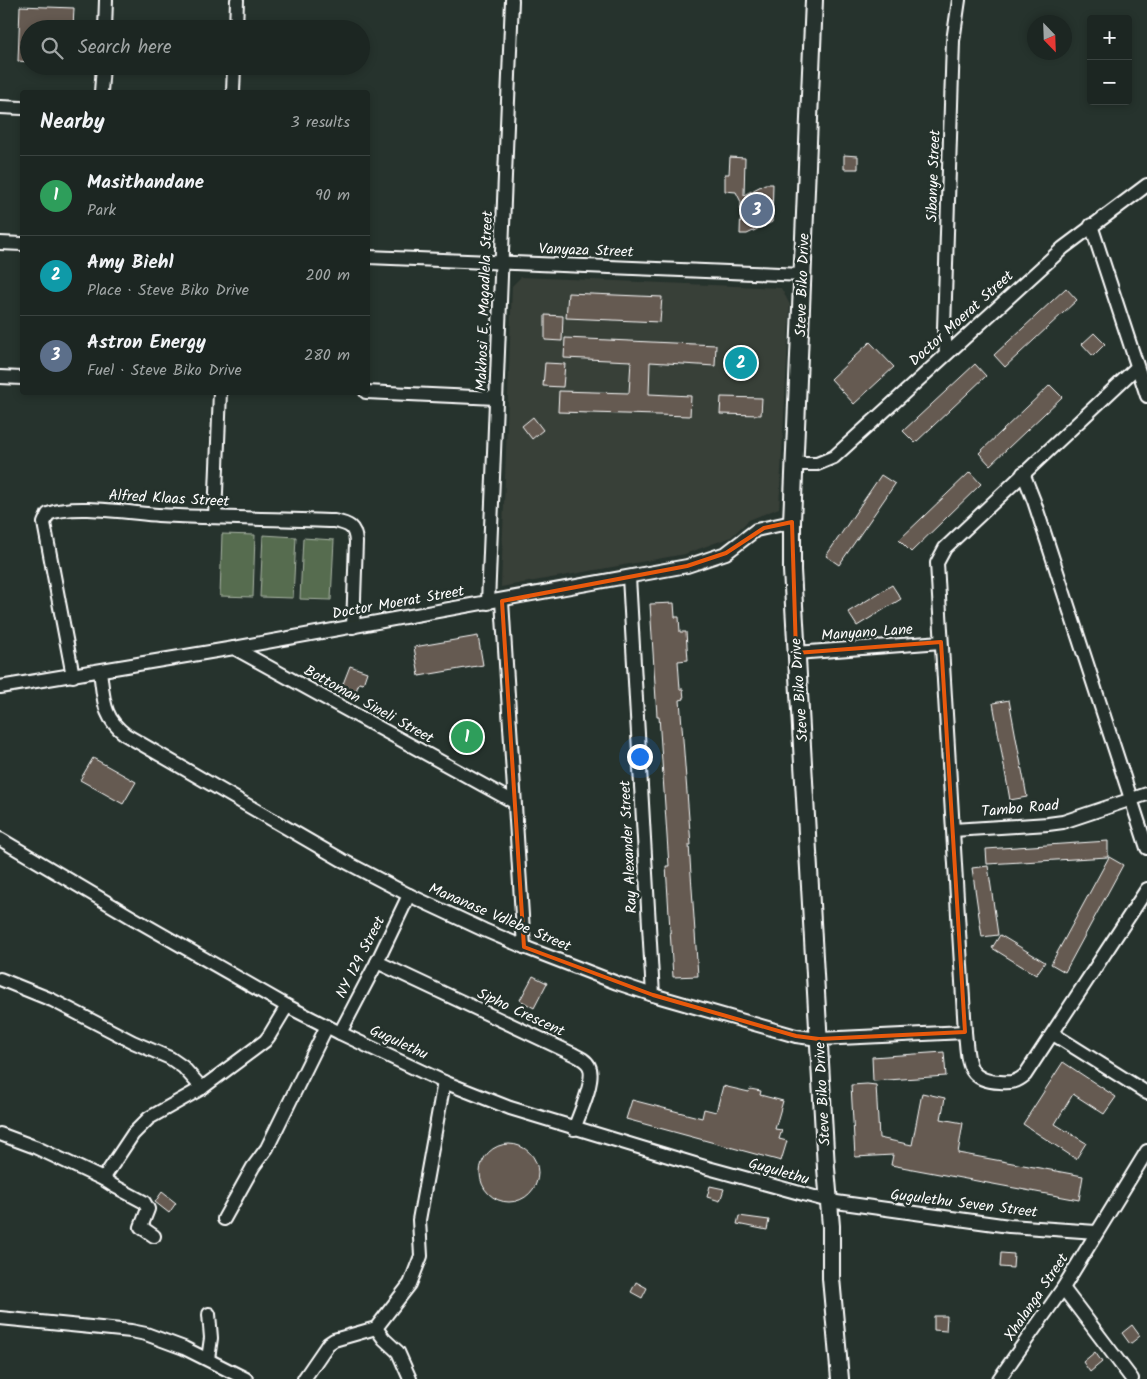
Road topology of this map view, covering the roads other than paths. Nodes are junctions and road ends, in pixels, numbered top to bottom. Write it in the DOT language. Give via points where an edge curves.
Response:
graph roads {
  1 [pos="106,0"];
  2 [pos="237,0"];
  3 [pos="512,0"];
  4 [pos="814,0"];
  5 [pos="959,0"];
  6 [pos="105,20"];
  7 [pos="236,20"];
  8 [pos="103,75"];
  9 [pos="234,75"];
  10 [pos="102,90"];
  11 [pos="234,90"];
  12 [pos="0,107"];
  13 [pos="20,108"];
  14 [pos="1147,185"];
  15 [pos="1091,226"];
  16 [pos="0,243"];
  17 [pos="20,244"];
  18 [pos="370,257"];
  19 [pos="502,263"];
  20 [pos="803,275"];
  21 [pos="946,353"];
  22 [pos="1137,367"];
  23 [pos="0,377"];
  24 [pos="20,378"];
  25 [pos="370,392"];
  26 [pos="220,395"];
  27 [pos="1147,396"];
  28 [pos="496,398"];
  29 [pos="795,464"];
  30 [pos="1023,473"];
  31 [pos="214,517"];
  32 [pos="792,522"];
  33 [pos="629,578"];
  34 [pos="502,601"];
  35 [pos="488,603"];
  36 [pos="353,627"];
  37 [pos="941,642"];
  38 [pos="234,648"];
  39 [pos="796,653"];
  40 [pos="100,671"];
  41 [pos="73,676"];
  42 [pos="0,688"];
  43 [pos="1147,794"];
  44 [pos="1131,800"];
  45 [pos="514,802"];
  46 [pos="953,830"];
  47 [pos="0,839"];
  48 [pos="1147,848"];
  49 [pos="1147,889"];
  50 [pos="408,895"];
  51 [pos="524,947"];
  52 [pos="377,962"];
  53 [pos="0,979"];
  54 [pos="654,995"];
  55 [pos="287,1006"];
  56 [pos="327,1026"];
  57 [pos="965,1032"];
  58 [pos="340,1033"];
  59 [pos="1053,1034"];
  60 [pos="820,1039"];
  61 [pos="444,1082"];
  62 [pos="202,1088"];
  63 [pos="1147,1093"];
  64 [pos="574,1129"];
  65 [pos="0,1134"];
  66 [pos="1147,1150"];
  67 [pos="103,1179"];
  68 [pos="823,1200"];
  69 [pos="224,1220"];
  70 [pos="1096,1232"];
  71 [pos="154,1236"];
  72 [pos="1063,1288"];
  73 [pos="209,1314"];
  74 [pos="0,1318"];
  75 [pos="376,1328"];
  76 [pos="208,1359"];
  77 [pos="246,1379"];
  78 [pos="304,1379"];
  79 [pos="410,1379"];
  80 [pos="840,1379"];
  81 [pos="1000,1379"];
  82 [pos="1132,1379"];
  1 -- 6 [label="street"];
  2 -- 7 [label="street"];
  3 -- 19 [label="street, Makhosi E. Magadlela Street"];
  4 -- 20 [label="main road, Steve Biko Drive"];
  5 -- 21 [label="street, Sibanye Street" via="954,40 944,329"];
  8 -- 10 [label="street"];
  9 -- 11 [label="street"];
  12 -- 13 [label="street"];
  14 -- 15 [label="street, Doctor Moerat Street"];
  15 -- 21 [label="street, Doctor Moerat Street"];
  15 -- 22 [label="street"];
  16 -- 17 [label="street"];
  18 -- 19 [label="street, Vanyaza Street"];
  19 -- 20 [label="street, Vanyaza Street"];
  19 -- 28 [label="street, Makhosi E. Magadlela Street"];
  20 -- 29 [label="main road, Steve Biko Drive"];
  21 -- 29 [label="street, Doctor Moerat Street" via="834,456 818,464"];
  22 -- 27 [label="street"];
  22 -- 30 [label="street"];
  23 -- 24 [label="street"];
  25 -- 28 [label="street"];
  26 -- 31 [label="street"];
  28 -- 35 [label="street, Makhosi E. Magadlela Street"];
  29 -- 32 [label="main road, Steve Biko Drive"];
  30 -- 37 [label="street" via="940,555 937,567"];
  30 -- 44 [label="street"];
  31 -- 36 [label="street, Alfred Klaas Street" via="346,523 355,533 356,542"];
  31 -- 41 [label="street, Alfred Klaas Street" via="78,509 48,514 44,523"];
  32 -- 33 [label="street, Doctor Moerat Street" via="756,530 726,553 688,566"];
  32 -- 39 [label="main road, Steve Biko Drive"];
  33 -- 34 [label="street, Doctor Moerat Street"];
  33 -- 54 [label="street, Ray Alexander Street"];
  34 -- 35 [label="street, Doctor Moerat Street"];
  34 -- 45 [label="street"];
  35 -- 36 [label="street, Doctor Moerat Street"];
  36 -- 38 [label="street, Doctor Moerat Street"];
  37 -- 39 [label="street, Manyano Lane"];
  37 -- 46 [label="street"];
  38 -- 40 [label="street, Doctor Moerat Street"];
  38 -- 45 [label="street, Bottoman Sineli Street"];
  39 -- 60 [label="main road, Steve Biko Drive"];
  40 -- 41 [label="street, Doctor Moerat Street"];
  40 -- 50 [label="street, Mananase Vdlebe Street" via="107,713 126,735"];
  41 -- 42 [label="street, Doctor Moerat Street"];
  43 -- 44 [label="street, Tambo Road"];
  44 -- 46 [label="street, Tambo Road" via="1063,822"];
  44 -- 48 [label="street"];
  45 -- 51 [label="street"];
  46 -- 57 [label="street"];
  47 -- 55 [label="street, Gugulethu"];
  49 -- 59 [label="street"];
  50 -- 51 [label="street, Mananase Vdlebe Street"];
  50 -- 52 [label="street, NY 129 Street"];
  51 -- 54 [label="street, Mananase Vdlebe Street"];
  52 -- 58 [label="street, NY 129 Street"];
  52 -- 64 [label="street, Sipho Crescent" via="586,1062 590,1082"];
  53 -- 62 [label="street" via="52,1000 170,1058"];
  54 -- 60 [label="street, Mananase Vdlebe Street" via="782,1033"];
  55 -- 56 [label="street, Gugulethu"];
  55 -- 62 [label="street" via="265,1041"];
  56 -- 58 [label="street, Gugulethu"];
  56 -- 69 [label="street" via="267,1148"];
  57 -- 59 [label="street" via="971,1070 977,1077 990,1082 1010,1083 1025,1074"];
  57 -- 60 [label="street, Mananase Vdlebe Street"];
  58 -- 61 [label="street, Gugulethu"];
  59 -- 63 [label="street"];
  60 -- 68 [label="main road, Steve Biko Drive" via="826,1168"];
  61 -- 64 [label="street, Gugulethu"];
  61 -- 75 [label="street" via="419,1220 419,1264 410,1284"];
  62 -- 67 [label="street" via="140,1125"];
  64 -- 68 [label="street, Gugulethu"];
  65 -- 67 [label="street"];
  66 -- 70 [label="street, Xhalanga Street"];
  67 -- 71 [label="street" via="146,1203 148,1209 141,1227"];
  68 -- 70 [label="street, Gugulethu Seven Street" via="1009,1226"];
  68 -- 80 [label="main road, Steve Biko Drive"];
  70 -- 72 [label="street, Xhalanga Street"];
  72 -- 81 [label="street, Xhalanga Street"];
  72 -- 82 [label="street"];
  73 -- 76 [label="street" via="211,1338"];
  74 -- 76 [label="street" via="131,1331"];
  75 -- 78 [label="street" via="328,1344"];
  75 -- 79 [label="street" via="398,1352"];
  76 -- 77 [label="street"];
}
